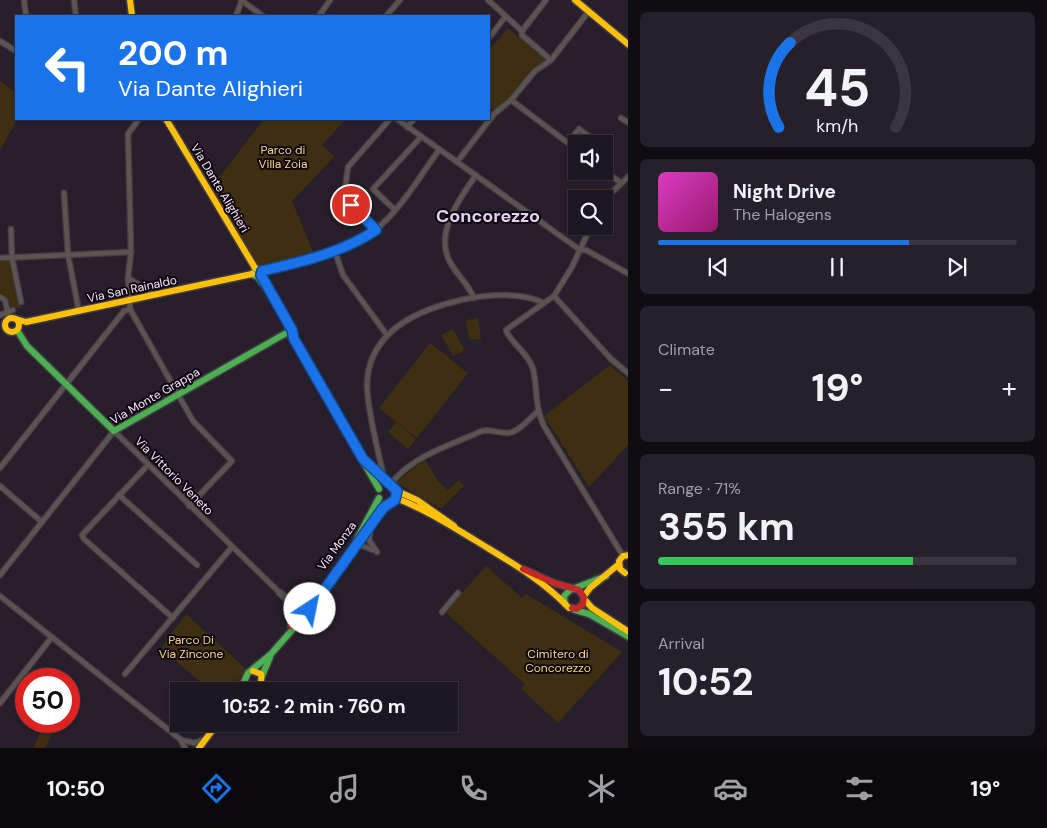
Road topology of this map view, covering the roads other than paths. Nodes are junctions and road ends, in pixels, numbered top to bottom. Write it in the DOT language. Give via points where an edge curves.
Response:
graph roads {
  1 [pos="24,0"];
  2 [pos="74,0"];
  3 [pos="130,0"];
  4 [pos="242,0"];
  5 [pos="330,0"];
  6 [pos="400,0"];
  7 [pos="488,0"];
  8 [pos="546,0"];
  9 [pos="575,0"];
  10 [pos="589,12"];
  11 [pos="26,15"];
  12 [pos="76,15"];
  13 [pos="132,15"];
  14 [pos="236,15"];
  15 [pos="262,15"];
  16 [pos="320,15"];
  17 [pos="387,15"];
  18 [pos="505,17"];
  19 [pos="522,31"];
  20 [pos="490,37"];
  21 [pos="0,41"];
  22 [pos="628,45"];
  23 [pos="15,50"];
  24 [pos="551,60"];
  25 [pos="511,100"];
  26 [pos="621,118"];
  27 [pos="138,120"];
  28 [pos="167,120"];
  29 [pos="389,120"];
  30 [pos="398,120"];
  31 [pos="413,120"];
  32 [pos="628,123"];
  33 [pos="407,127"];
  34 [pos="574,135"];
  35 [pos="587,135"];
  36 [pos="421,137"];
  37 [pos="568,143"];
  38 [pos="439,150"];
  39 [pos="457,162"];
  40 [pos="476,175"];
  41 [pos="628,176"];
  42 [pos="613,177"];
  43 [pos="621,183"];
  44 [pos="613,191"];
  45 [pos="64,193"];
  46 [pos="395,210"];
  47 [pos="11,229"];
  48 [pos="376,230"];
  49 [pos="587,235"];
  50 [pos="334,249"];
  51 [pos="580,250"];
  52 [pos="132,252"];
  53 [pos="68,254"];
  54 [pos="0,258"];
  55 [pos="12,258"];
  56 [pos="258,273"];
  57 [pos="628,274"];
  58 [pos="128,278"];
  59 [pos="155,295"];
  60 [pos="554,296"];
  61 [pos="0,297"];
  62 [pos="474,298"];
  63 [pos="128,301"];
  64 [pos="21,302"];
  65 [pos="543,303"];
  66 [pos="130,309"];
  67 [pos="13,310"];
  68 [pos="8,311"];
  69 [pos="79,312"];
  70 [pos="0,315"];
  71 [pos="13,319"];
  72 [pos="7,330"];
  73 [pos="16,330"];
  74 [pos="288,332"];
  75 [pos="387,335"];
  76 [pos="0,336"];
  77 [pos="294,339"];
  78 [pos="628,374"];
  79 [pos="65,385"];
  80 [pos="178,396"];
  81 [pos="537,412"];
  82 [pos="114,431"];
  83 [pos="363,459"];
  84 [pos="148,465"];
  85 [pos="0,468"];
  86 [pos="394,479"];
  87 [pos="386,482"];
  88 [pos="0,486"];
  89 [pos="379,488"];
  90 [pos="118,495"];
  91 [pos="396,495"];
  92 [pos="379,498"];
  93 [pos="388,503"];
  94 [pos="189,506"];
  95 [pos="42,522"];
  96 [pos="372,525"];
  97 [pos="358,544"];
  98 [pos="232,547"];
  99 [pos="626,556"];
  100 [pos="619,564"];
  101 [pos="196,565"];
  102 [pos="523,569"];
  103 [pos="627,573"];
  104 [pos="0,575"];
  105 [pos="607,575"];
  106 [pos="572,589"];
  107 [pos="278,591"];
  108 [pos="458,593"];
  109 [pos="0,596"];
  110 [pos="584,598"];
  111 [pos="302,600"];
  112 [pos="565,604"];
  113 [pos="295,609"];
  114 [pos="572,609"];
  115 [pos="442,612"];
  116 [pos="307,613"];
  117 [pos="173,618"];
  118 [pos="288,632"];
  119 [pos="628,632"];
  120 [pos="628,637"];
  121 [pos="52,638"];
  122 [pos="271,654"];
  123 [pos="253,671"];
  124 [pos="126,674"];
  125 [pos="246,678"];
  126 [pos="262,678"];
  127 [pos="244,682"];
  128 [pos="247,682"];
  129 [pos="259,682"];
  130 [pos="264,682"];
  131 [pos="0,703"];
  132 [pos="211,732"];
  133 [pos="180,739"];
  134 [pos="206,739"];
  135 [pos="186,748"];
  136 [pos="199,748"];
  1 -- 11 [label="street"];
  2 -- 12 [label="street"];
  3 -- 13 [label="main road"];
  4 -- 14 [label="street"];
  4 -- 15 [label="street"];
  5 -- 16 [label="street"];
  6 -- 17 [label="street"];
  7 -- 18 [label="street"];
  8 -- 19 [label="street"];
  9 -- 10 [label="main road"];
  10 -- 22 [label="main road"];
  10 -- 24 [label="street"];
  18 -- 19 [label="street"];
  18 -- 20 [label="street"];
  19 -- 24 [label="street" via="522,35"];
  21 -- 23 [label="street"];
  24 -- 25 [label="street" via="535,71"];
  25 -- 37 [label="street"];
  25 -- 39 [label="street" via="484,126"];
  26 -- 32 [label="street"];
  27 -- 52 [label="street" via="128,134"];
  28 -- 56 [label="main road, Via Dante Alighieri"];
  29 -- 48 [label="street" via="348,167 344,198"];
  30 -- 33 [label="street"];
  31 -- 33 [label="street"];
  33 -- 36 [label="street"];
  34 -- 35 [label="street" via="579,129"];
  36 -- 38 [label="street"];
  36 -- 46 [label="street" via="373,190"];
  38 -- 39 [label="street"];
  38 -- 46 [label="street"];
  39 -- 40 [label="street"];
  40 -- 51 [label="street"];
  40 -- 62 [label="street" via="452,211 444,250"];
  41 -- 43 [label="street"];
  42 -- 43 [label="street"];
  43 -- 44 [label="street"];
  45 -- 53 [label="street"];
  46 -- 48 [label="street"];
  47 -- 55 [label="street"];
  48 -- 50 [label="street" via="358,241"];
  49 -- 51 [label="street"];
  50 -- 56 [label="street"];
  50 -- 75 [label="street" via="343,276"];
  51 -- 57 [label="street" via="586,250"];
  51 -- 60 [label="street"];
  52 -- 53 [label="street"];
  52 -- 58 [label="street"];
  53 -- 55 [label="street"];
  53 -- 69 [label="street"];
  54 -- 55 [label="street"];
  55 -- 64 [label="street"];
  56 -- 59 [label="main road, Via San Rainaldo"];
  56 -- 74 [label="main road, Via Dante Alighieri"];
  56 -- 77 [label="main road, Via Dante Alighieri" via="292,330"];
  58 -- 59 [label="street"];
  58 -- 63 [label="street"];
  59 -- 63 [label="main road, Via San Rainaldo"];
  60 -- 65 [label="street"];
  60 -- 78 [label="street"];
  61 -- 68 [label="street" via="5,300"];
  62 -- 65 [label="street" via="501,296 537,299"];
  62 -- 75 [label="street" via="418,312"];
  63 -- 66 [label="street"];
  63 -- 69 [label="main road, Via San Rainaldo"];
  65 -- 81 [label="street" via="506,330 532,368"];
  66 -- 79 [label="street" via="124,311"];
  66 -- 80 [label="street"];
  67 -- 68 [label="street"];
  68 -- 70 [label="street"];
  68 -- 71 [label="street"];
  69 -- 71 [label="main road, Via San Rainaldo" via="26,322"];
  71 -- 72 [label="main road" via="4,324"];
  71 -- 73 [label="main road" via="19,326"];
  72 -- 73 [label="main road"];
  72 -- 76 [label="main road"];
  73 -- 79 [label="main road, Via Vittorio Veneto"];
  74 -- 77 [label="main road, Via Dante Alighieri"];
  74 -- 80 [label="main road, Via Monte Grappa"];
  75 -- 87 [label="street" via="376,351 367,384"];
  77 -- 83 [label="main road, Via Dante Alighieri"];
  79 -- 82 [label="main road, Via Vittorio Veneto"];
  79 -- 85 [label="street"];
  80 -- 82 [label="main road, Via Monte Grappa"];
  80 -- 94 [label="street" via="197,427 232,460"];
  81 -- 86 [label="street" via="515,431 482,431 423,458"];
  81 -- 99 [label="street"];
  82 -- 84 [label="street, Via Vittorio Veneto"];
  82 -- 95 [label="street, Via Monte Grappa"];
  83 -- 87 [label="main road, Via Dante Alighieri"];
  83 -- 89 [label="main road, Via Dante Alighieri"];
  84 -- 90 [label="street"];
  84 -- 94 [label="street, Via Vittorio Veneto"];
  87 -- 89 [label="main road"];
  87 -- 91 [label="main road" via="394,486"];
  88 -- 95 [label="street"];
  89 -- 92 [label="main road"];
  90 -- 101 [label="street"];
  90 -- 117 [label="street" via="82,535"];
  91 -- 93 [label="main road"];
  91 -- 102 [label="main road"];
  92 -- 93 [label="main road"];
  92 -- 111 [label="main road, Via Monza" via="357,540 315,594"];
  93 -- 96 [label="main road, Via Monza"];
  94 -- 98 [label="street, Via Vittorio Veneto"];
  95 -- 104 [label="street, Via Monte Grappa"];
  96 -- 97 [label="main road, Via Monza"];
  96 -- 97 [label="street" via="369,540 377,552"];
  97 -- 116 [label="main road, Via Monza"];
  98 -- 107 [label="street, Via Vittorio Veneto"];
  98 -- 117 [label="street"];
  99 -- 100 [label="main road"];
  100 -- 103 [label="main road" via="620,570"];
  100 -- 105 [label="main road"];
  102 -- 106 [label="main road"];
  102 -- 112 [label="main road"];
  103 -- 105 [label="main road"];
  105 -- 106 [label="main road"];
  105 -- 110 [label="main road" via="590,588"];
  106 -- 110 [label="main road" via="580,590"];
  106 -- 112 [label="main road" via="565,595"];
  107 -- 111 [label="street, Via Vittorio Veneto" via="290,599"];
  107 -- 113 [label="street, Via Vittorio Veneto"];
  108 -- 115 [label="street"];
  109 -- 121 [label="street"];
  110 -- 114 [label="main road" via="581,607"];
  110 -- 119 [label="main road" via="592,608"];
  111 -- 113 [label="main road, Via Monza"];
  111 -- 116 [label="main road" via="310,604"];
  112 -- 114 [label="main road"];
  113 -- 116 [label="main road" via="298,614"];
  113 -- 118 [label="main road, Via Monza"];
  114 -- 120 [label="main road" via="589,614"];
  116 -- 118 [label="main road, Via Monza"];
  117 -- 124 [label="street"];
  118 -- 122 [label="main road, Via Monza"];
  121 -- 131 [label="street"];
  121 -- 133 [label="street"];
  122 -- 123 [label="main road, Via Monza"];
  122 -- 126 [label="main road, Via Monza"];
  123 -- 125 [label="main road"];
  123 -- 126 [label="main road" via="259,672"];
  125 -- 127 [label="main road"];
  125 -- 128 [label="main road"];
  126 -- 129 [label="main road"];
  126 -- 130 [label="street"];
  132 -- 134 [label="main road"];
  133 -- 134 [label="street" via="195,743"];
  133 -- 135 [label="street"];
  134 -- 136 [label="main road"];
}
